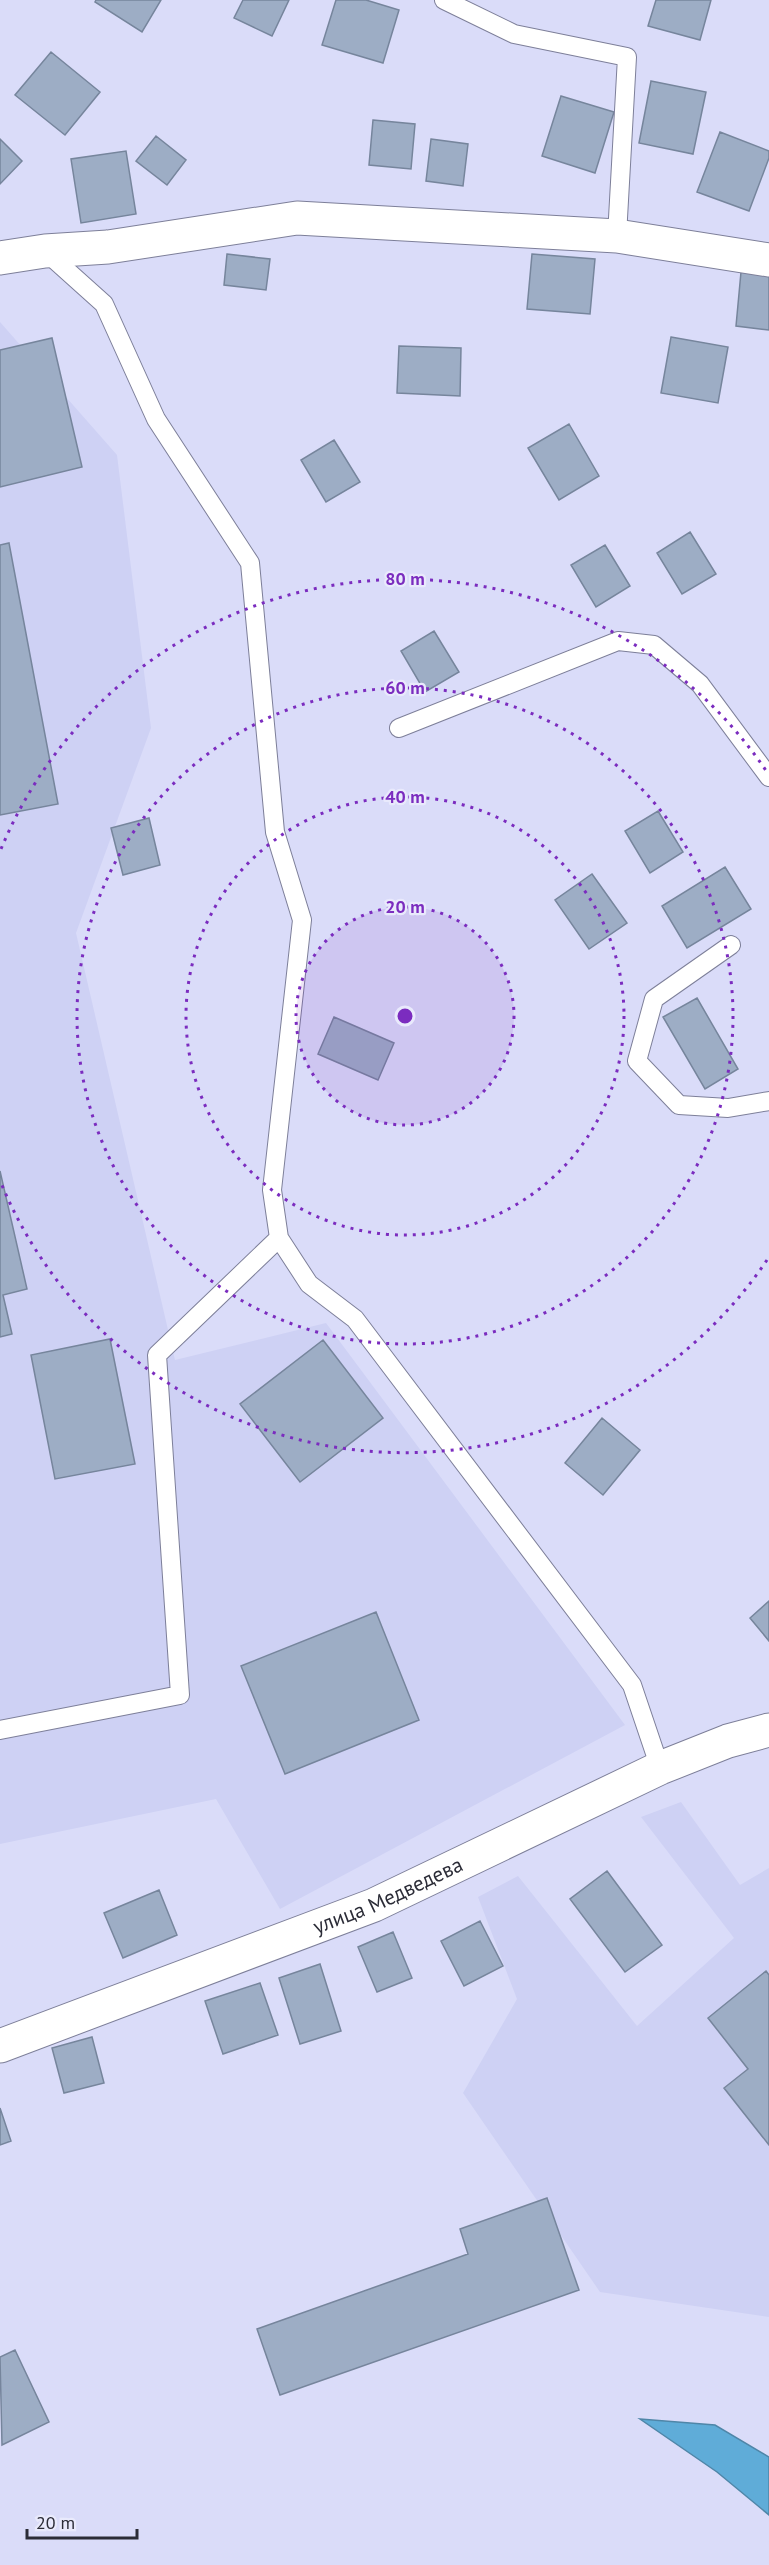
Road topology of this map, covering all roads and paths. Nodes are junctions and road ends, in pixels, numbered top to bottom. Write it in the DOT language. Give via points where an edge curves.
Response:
graph roads {
  1 [pos="444,0"];
  2 [pos="617,236"];
  3 [pos="45,251"];
  4 [pos="0,258"];
  5 [pos="769,260"];
  6 [pos="399,728"];
  7 [pos="769,777"];
  8 [pos="731,945"];
  9 [pos="769,1101"];
  10 [pos="279,1238"];
  11 [pos="0,1730"];
  12 [pos="769,1730"];
  13 [pos="660,1768"];
  14 [pos="0,2046"];
  1 -- 2 [label="lane" via="514,34 627,57"];
  2 -- 3 [label="street" via="297,218 108,247"];
  2 -- 5 [label="street"];
  3 -- 4 [label="street"];
  3 -- 10 [label="lane" via="104,304 156,418 250,563 275,832 302,920 272,1190"];
  6 -- 7 [label="lane" via="618,641 654,645 700,684"];
  8 -- 9 [label="lane" via="654,999 637,1061 679,1105 728,1108"];
  10 -- 11 [label="lane" via="157,1355 180,1695"];
  10 -- 13 [label="lane" via="309,1284 355,1318 632,1686"];
  12 -- 13 [label="street, улица Медведева"];
  13 -- 14 [label="street, улица Медведева" via="374,1905"];
}
